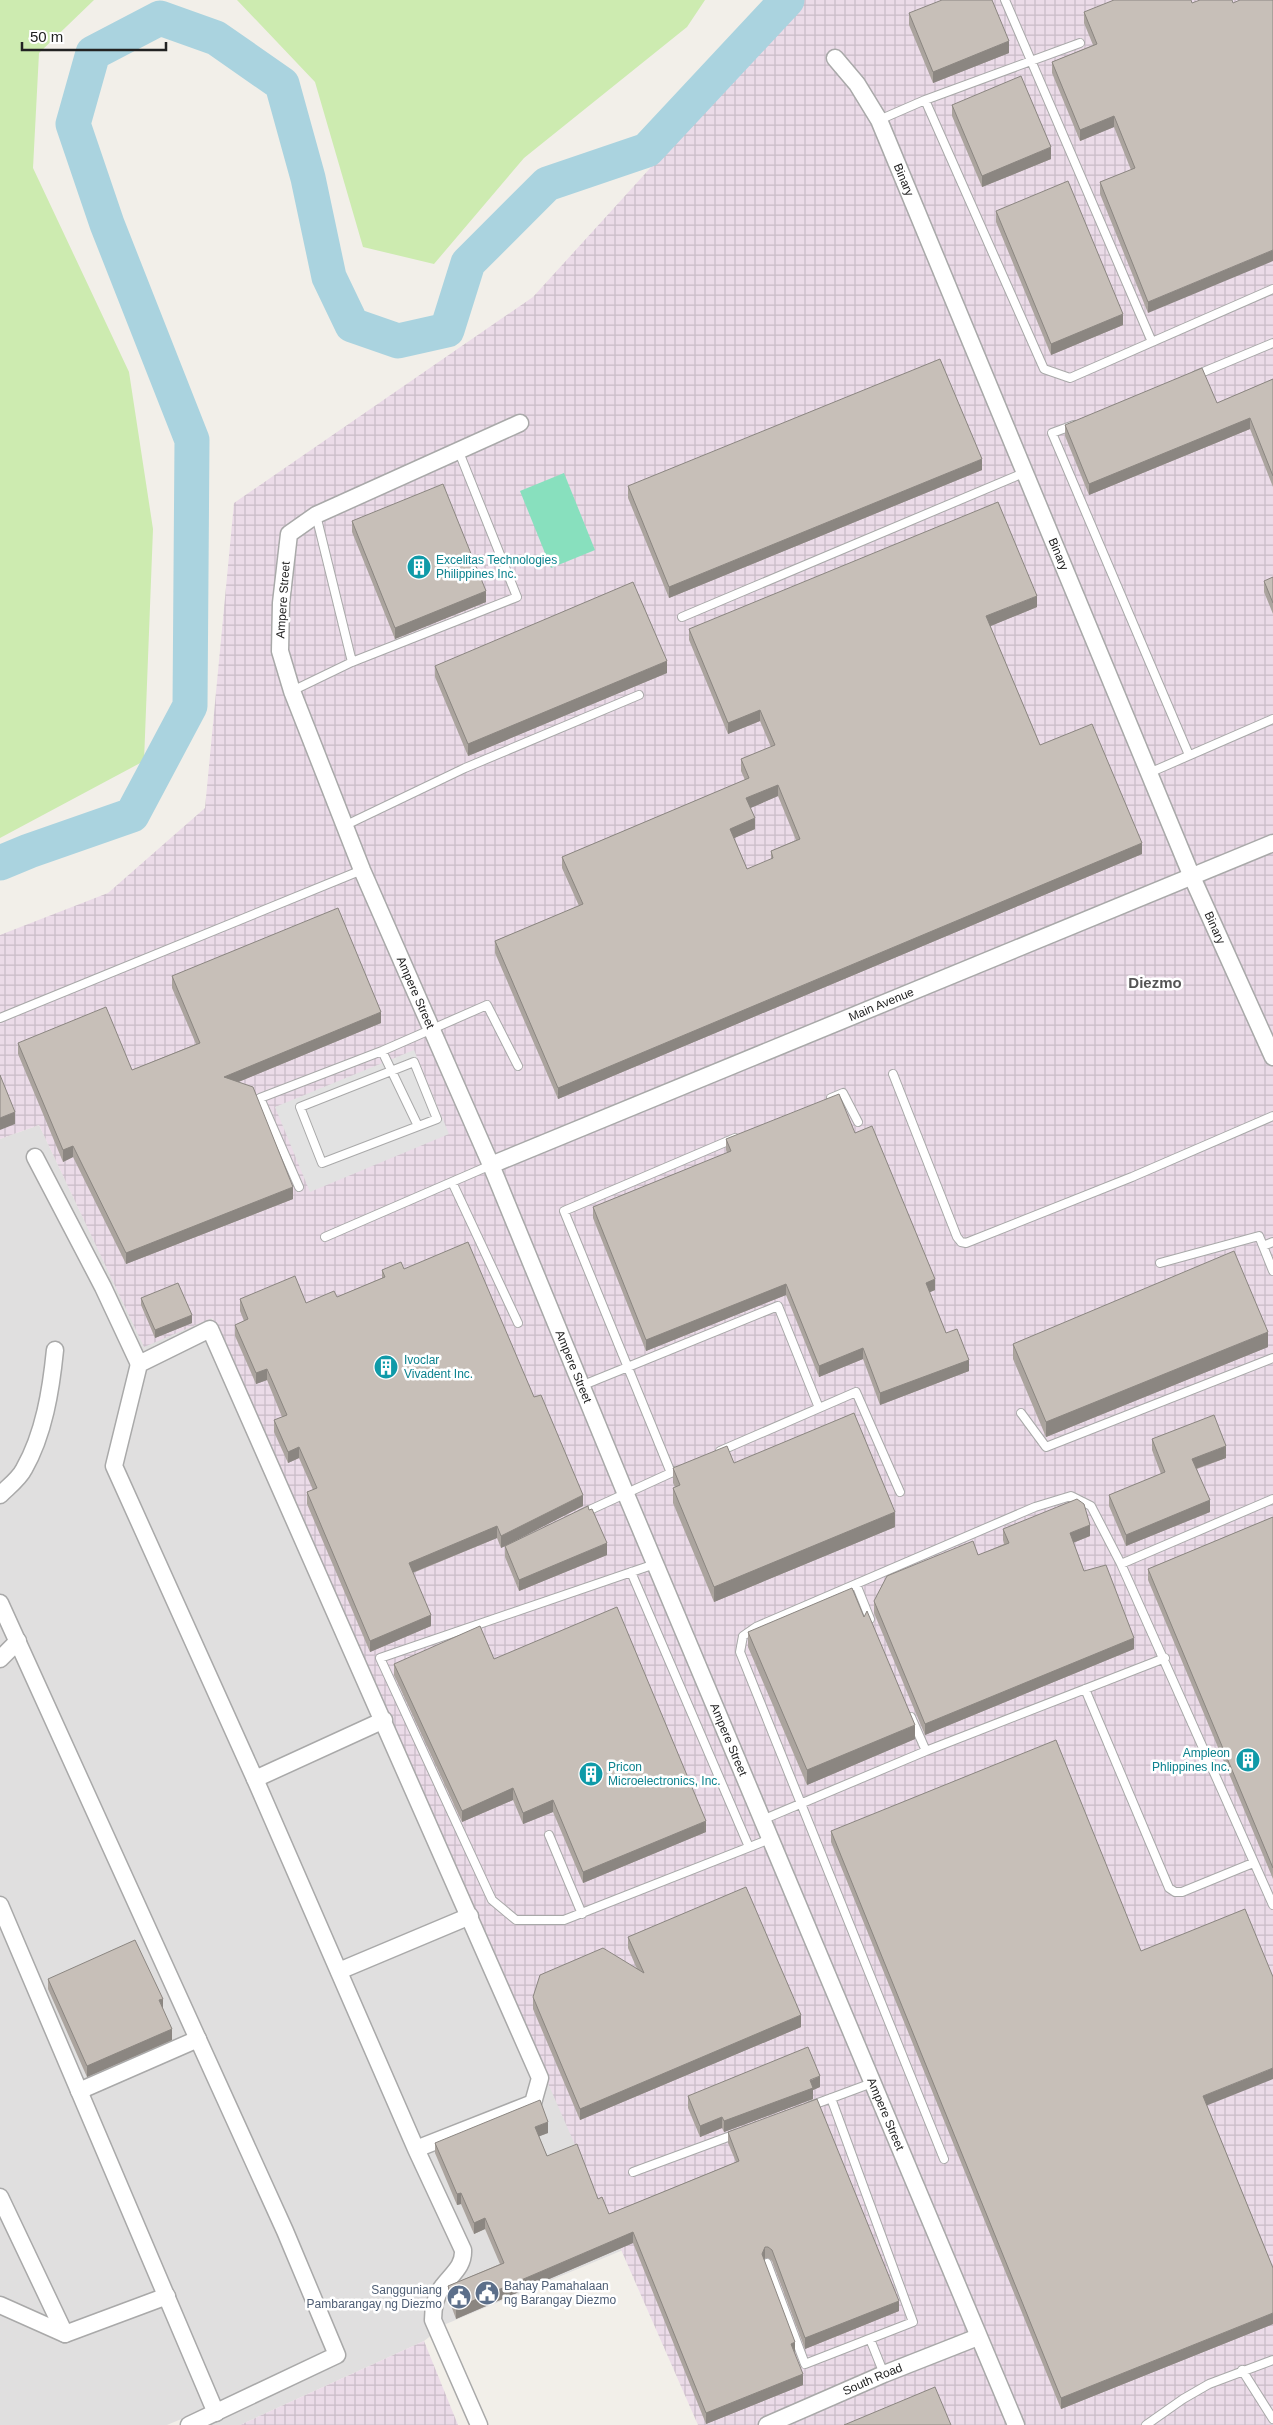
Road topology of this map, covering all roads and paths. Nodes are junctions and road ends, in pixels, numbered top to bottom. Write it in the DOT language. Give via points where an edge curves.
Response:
graph roads {
  1 [pos="1005,0"];
  2 [pos="1080,43"];
  3 [pos="835,58"];
  4 [pos="1030,60"];
  5 [pos="925,100"];
  6 [pos="879,120"];
  7 [pos="1273,289"];
  8 [pos="1152,342"];
  9 [pos="1273,343"];
  10 [pos="1190,377"];
  11 [pos="1080,422"];
  12 [pos="520,423"];
  13 [pos="459,452"];
  14 [pos="1026,472"];
  15 [pos="316,515"];
  16 [pos="682,617"];
  17 [pos="352,662"];
  18 [pos="292,691"];
  19 [pos="638,695"];
  20 [pos="1273,719"];
  21 [pos="1189,755"];
  22 [pos="1149,773"];
  23 [pos="344,826"];
  24 [pos="1273,843"];
  25 [pos="362,870"];
  26 [pos="1192,877"];
  27 [pos="0,1018"];
  28 [pos="432,1027"];
  29 [pos="382,1051"];
  30 [pos="1273,1057"];
  31 [pos="518,1066"];
  32 [pos="392,1070"];
  33 [pos="893,1074"];
  34 [pos="825,1100"];
  35 [pos="1273,1116"];
  36 [pos="858,1122"];
  37 [pos="418,1126"];
  38 [pos="744,1135"];
  39 [pos="35,1157"];
  40 [pos="491,1165"];
  41 [pos="452,1182"];
  42 [pos="299,1186"];
  43 [pos="325,1238"];
  44 [pos="1273,1242"];
  45 [pos="1263,1246"];
  46 [pos="1160,1263"];
  47 [pos="1273,1271"];
  48 [pos="518,1323"];
  49 [pos="55,1350"];
  50 [pos="1273,1358"];
  51 [pos="139,1364"];
  52 [pos="628,1366"];
  53 [pos="581,1386"];
  54 [pos="819,1408"];
  55 [pos="1020,1413"];
  56 [pos="714,1454"];
  57 [pos="680,1469"];
  58 [pos="671,1472"];
  59 [pos="625,1492"];
  60 [pos="900,1492"];
  61 [pos="0,1495"];
  62 [pos="1273,1499"];
  63 [pos="576,1516"];
  64 [pos="655,1564"];
  65 [pos="1121,1564"];
  66 [pos="631,1572"];
  67 [pos="856,1584"];
  68 [pos="0,1603"];
  69 [pos="874,1628"];
  70 [pos="18,1641"];
  71 [pos="1165,1658"];
  72 [pos="0,1659"];
  73 [pos="1085,1689"];
  74 [pos="907,1707"];
  75 [pos="384,1720"];
  76 [pos="926,1751"];
  77 [pos="255,1779"];
  78 [pos="803,1804"];
  79 [pos="762,1820"];
  80 [pos="549,1835"];
  81 [pos="770,1838"];
  82 [pos="749,1847"];
  83 [pos="1253,1863"];
  84 [pos="0,1905"];
  85 [pos="1273,1905"];
  86 [pos="582,1914"];
  87 [pos="470,1916"];
  88 [pos="339,1971"];
  89 [pos="198,2039"];
  90 [pos="872,2083"];
  91 [pos="80,2091"];
  92 [pos="831,2098"];
  93 [pos="804,2108"];
  94 [pos="741,2132"];
  95 [pos="416,2149"];
  96 [pos="944,2159"];
  97 [pos="633,2172"];
  98 [pos="0,2197"];
  99 [pos="767,2263"];
  100 [pos="167,2296"];
  101 [pos="0,2305"];
  102 [pos="64,2334"];
  103 [pos="978,2337"];
  104 [pos="870,2339"];
  105 [pos="1273,2360"];
  106 [pos="1242,2370"];
  107 [pos="884,2374"];
  108 [pos="216,2413"];
  109 [pos="1273,2419"];
  110 [pos="189,2425"];
  111 [pos="479,2425"];
  112 [pos="767,2425"];
  113 [pos="1016,2425"];
  114 [pos="1146,2425"];
  1 -- 4 [label="lane"];
  2 -- 4 [label="lane"];
  3 -- 6 [label="street, Binary" via="857,84"];
  4 -- 5 [label="lane"];
  4 -- 8 [label="lane"];
  5 -- 6 [label="lane"];
  5 -- 8 [label="lane" via="1044,369 1070,378"];
  6 -- 14 [label="street, Binary"];
  7 -- 8 [label="lane"];
  9 -- 10 [label="lane"];
  11 -- 21 [label="lane" via="1052,434"];
  12 -- 13 [label="street, Ampere Street"];
  13 -- 15 [label="street, Ampere Street"];
  13 -- 17 [label="lane" via="517,596"];
  14 -- 16 [label="lane"];
  14 -- 22 [label="street, Binary"];
  15 -- 17 [label="lane"];
  15 -- 18 [label="street, Ampere Street" via="289,534 281,603 280,651"];
  17 -- 18 [label="lane"];
  18 -- 23 [label="street, Ampere Street"];
  19 -- 23 [label="lane" via="465,768"];
  20 -- 21 [label="lane"];
  21 -- 22 [label="lane"];
  22 -- 26 [label="street, Binary"];
  23 -- 25 [label="street, Ampere Street"];
  24 -- 26 [label="street, Main Avenue"];
  25 -- 27 [label="lane"];
  25 -- 28 [label="street, Ampere Street"];
  26 -- 30 [label="street, Binary"];
  26 -- 40 [label="street, Main Avenue"];
  28 -- 29 [label="lane"];
  28 -- 31 [label="lane" via="487,1005"];
  28 -- 40 [label="street, Ampere Street"];
  29 -- 32 [label="lane"];
  29 -- 42 [label="lane" via="260,1098"];
  32 -- 37 [label="lane"];
  32 -- 37 [label="lane" via="414,1062 436,1119"];
  32 -- 37 [label="lane" via="300,1108 322,1163"];
  33 -- 35 [label="lane" via="957,1237 966,1244"];
  34 -- 36 [label="lane" via="843,1093"];
  38 -- 52 [label="lane" via="564,1211"];
  39 -- 51 [label="street" via="103,1286"];
  40 -- 41 [label="lane"];
  40 -- 53 [label="street, Ampere Street"];
  41 -- 43 [label="lane"];
  41 -- 48 [label="lane"];
  44 -- 45 [label="lane"];
  45 -- 46 [label="lane" via="1259,1236"];
  45 -- 47 [label="lane"];
  49 -- 61 [label="street" via="52,1388 38,1437 23,1471"];
  50 -- 55 [label="lane" via="1046,1448"];
  51 -- 75 [label="street" via="210,1329"];
  51 -- 77 [label="street" via="114,1466"];
  52 -- 53 [label="lane"];
  52 -- 54 [label="lane" via="778,1306"];
  52 -- 58 [label="lane"];
  53 -- 59 [label="street, Ampere Street"];
  54 -- 56 [label="lane"];
  54 -- 60 [label="lane" via="856,1392"];
  57 -- 58 [label="lane"];
  58 -- 59 [label="lane"];
  59 -- 63 [label="lane"];
  59 -- 64 [label="street, Ampere Street"];
  62 -- 65 [label="lane"];
  64 -- 66 [label="lane"];
  64 -- 79 [label="street, Ampere Street"];
  65 -- 67 [label="lane" via="1091,1506 1071,1496 1035,1507"];
  65 -- 71 [label="lane"];
  66 -- 82 [label="lane"];
  66 -- 86 [label="lane" via="380,1658 492,1900 516,1920 564,1920"];
  67 -- 69 [label="lane"];
  67 -- 78 [label="lane" via="742,1636 740,1652"];
  68 -- 70 [label="street"];
  70 -- 72 [label="street"];
  70 -- 89 [label="street"];
  71 -- 73 [label="lane"];
  71 -- 83 [label="lane"];
  73 -- 76 [label="lane"];
  73 -- 83 [label="lane" via="1169,1888 1182,1892"];
  74 -- 76 [label="lane"];
  75 -- 77 [label="street"];
  75 -- 87 [label="street"];
  76 -- 78 [label="lane"];
  77 -- 88 [label="street"];
  78 -- 79 [label="lane"];
  78 -- 96 [label="lane"];
  79 -- 81 [label="street, Ampere Street"];
  80 -- 86 [label="lane"];
  81 -- 82 [label="lane"];
  81 -- 90 [label="street, Ampere Street"];
  82 -- 86 [label="lane"];
  83 -- 85 [label="lane"];
  84 -- 91 [label="street"];
  87 -- 88 [label="street"];
  87 -- 95 [label="street" via="540,2078 533,2103"];
  88 -- 95 [label="street"];
  89 -- 91 [label="street"];
  89 -- 108 [label="street" via="285,2231 336,2355"];
  90 -- 92 [label="lane"];
  90 -- 103 [label="street, Ampere Street"];
  91 -- 100 [label="street"];
  92 -- 93 [label="lane"];
  92 -- 104 [label="lane" via="913,2322"];
  94 -- 97 [label="lane"];
  95 -- 111 [label="street" via="463,2250 462,2263 437,2295 433,2320"];
  98 -- 102 [label="street"];
  99 -- 104 [label="lane" via="805,2364"];
  100 -- 102 [label="street"];
  100 -- 108 [label="street"];
  101 -- 102 [label="street"];
  103 -- 107 [label="street, South Road"];
  103 -- 113 [label="street, Ampere Street"];
  104 -- 107 [label="lane"];
  105 -- 106 [label="lane"];
  106 -- 109 [label="lane"];
  106 -- 114 [label="lane" via="1209,2384"];
  107 -- 112 [label="street, South Road"];
  108 -- 110 [label="street"];
}
